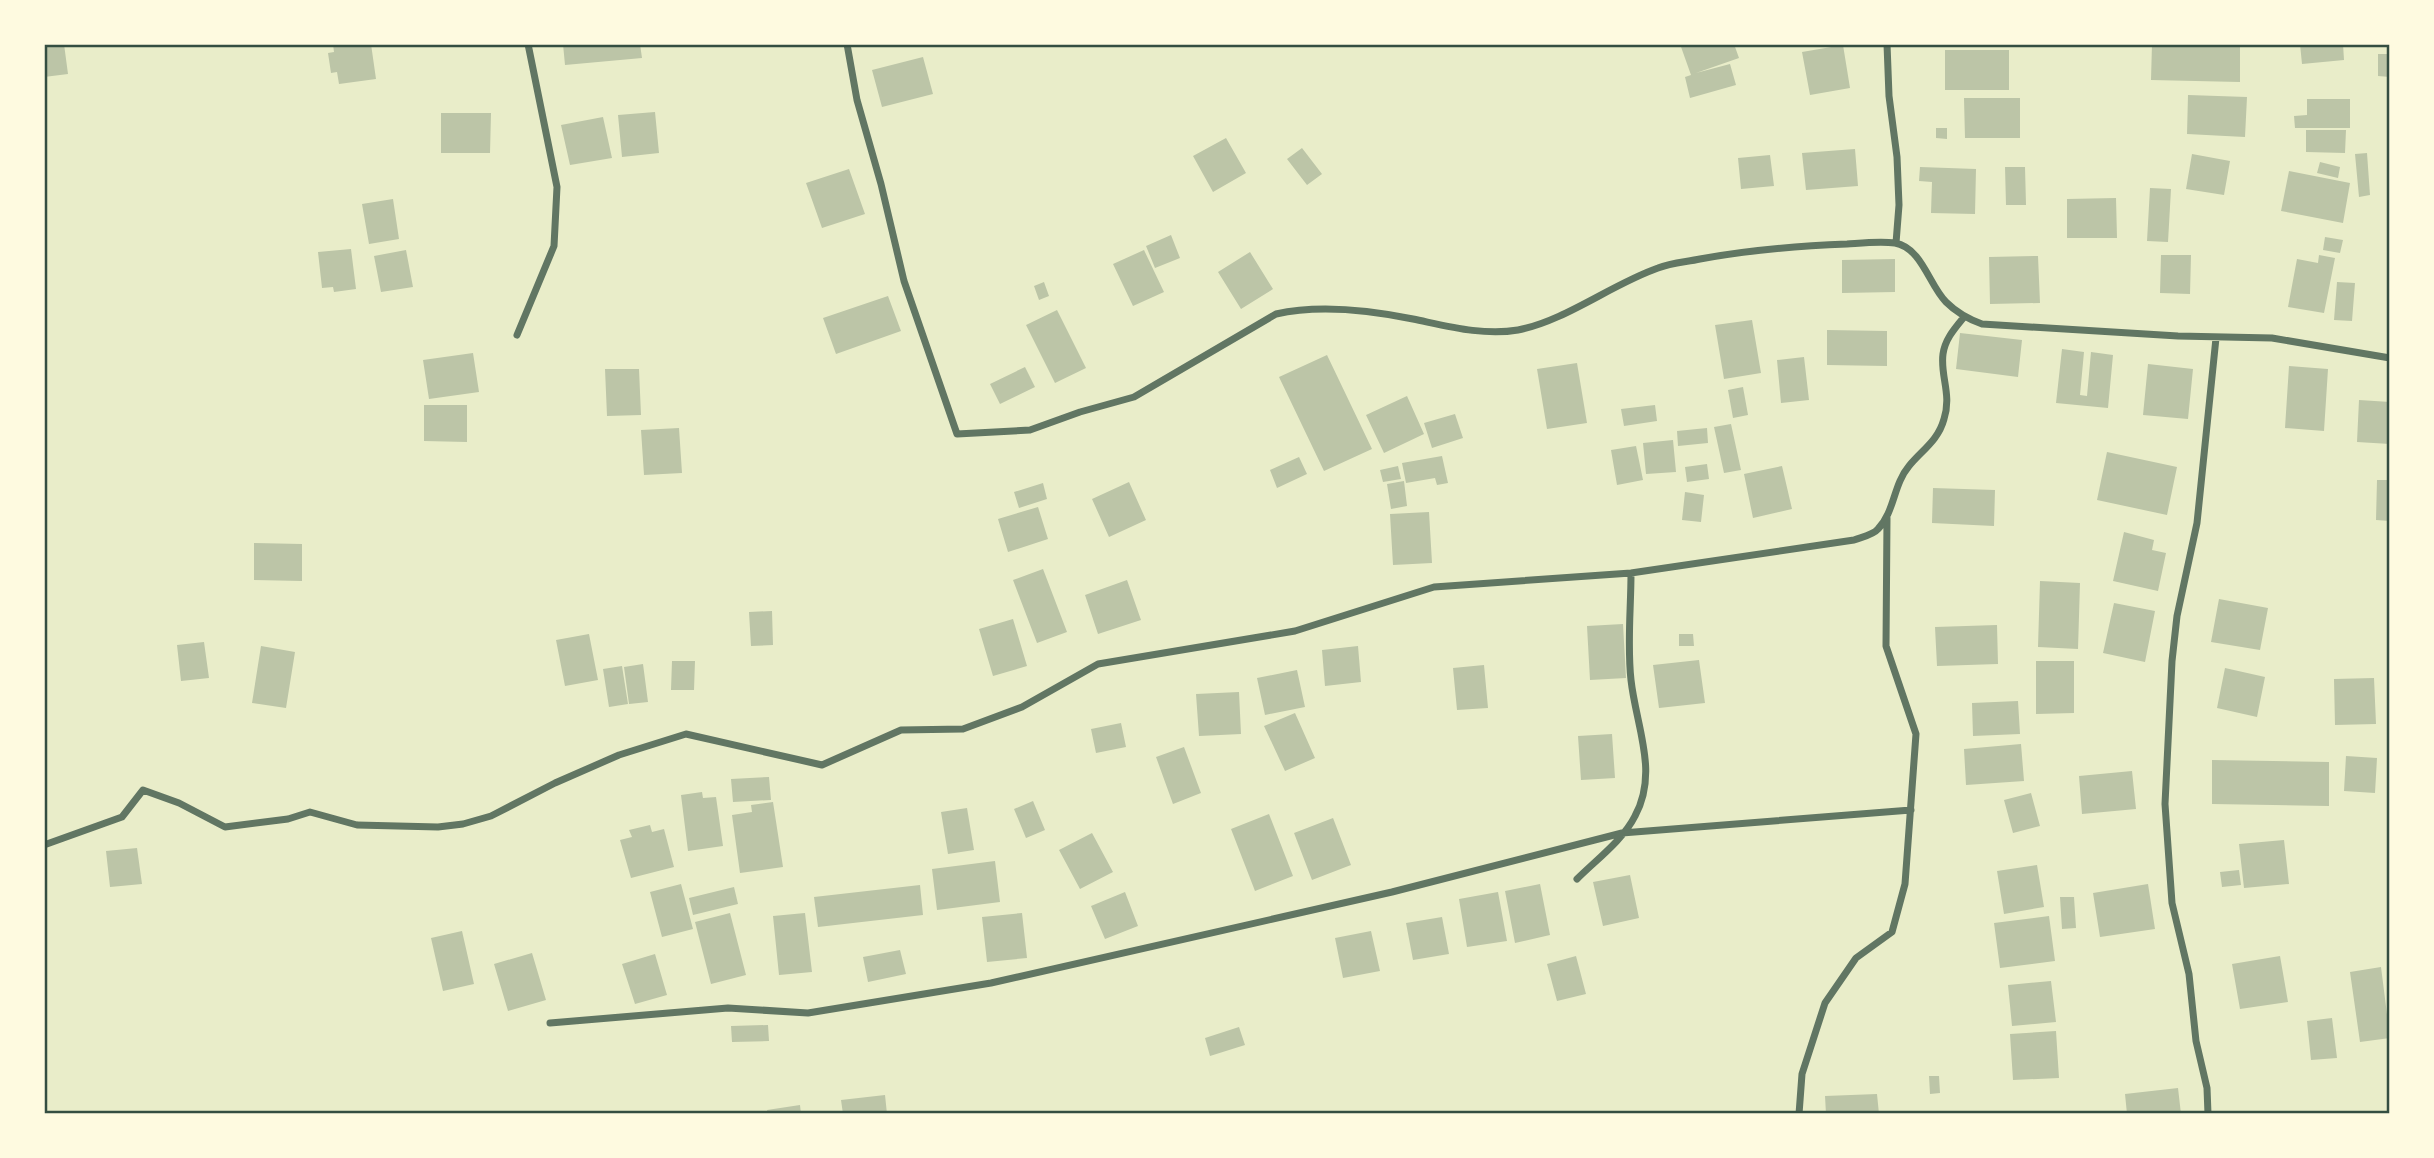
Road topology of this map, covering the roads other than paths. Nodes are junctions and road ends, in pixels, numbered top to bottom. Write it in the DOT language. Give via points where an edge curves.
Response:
graph roads {
  1 [pos="528,44"];
  2 [pos="847,44"];
  3 [pos="1887,44"];
  4 [pos="1896,243"];
  5 [pos="1964,317"];
  6 [pos="517,335"];
  7 [pos="2216,338"];
  8 [pos="2390,358"];
  9 [pos="1887,518"];
  10 [pos="1631,573"];
  11 [pos="1912,810"];
  12 [pos="1622,834"];
  13 [pos="44,845"];
  14 [pos="1577,879"];
  15 [pos="550,1023"];
  16 [pos="1799,1114"];
  17 [pos="2208,1114"];
  1 -- 6 [label="street" via="557,187 554,246"];
  2 -- 4 [label="street" via="904,281 957,434 1030,430 1134,397 1276,314 1301,308 1400,316 1476,331 1516,330 1548,322 1660,267 1794,246"];
  3 -- 4 [label="street" via="1898,157"];
  4 -- 5 [label="street" via="1919,261 1944,301"];
  5 -- 7 [label="street" via="1982,324"];
  5 -- 9 [label="street" via="1949,335 1942,355 1948,396 1944,420 1928,449 1909,466 1896,488"];
  7 -- 8 [label="street" via="2272,338"];
  7 -- 17 [label="street" via="2197,523 2177,615 2165,804 2172,904 2189,974"];
  9 -- 10 [label="street" via="1876,532 1854,540"];
  9 -- 11 [label="street" via="1886,646 1916,734"];
  10 -- 12 [label="street" via="1631,679 1646,758 1646,786 1635,817"];
  10 -- 13 [label="street" via="1434,587 1295,631 1098,664 1022,707 963,729 901,730 822,765 686,734 619,755 491,816 463,824 357,825 310,812 288,820 225,827 143,790 122,817"];
  11 -- 12 [label="street"];
  11 -- 16 [label="street" via="1905,884 1892,932 1856,958 1825,1003 1802,1074"];
  12 -- 14 [label="street"];
  12 -- 15 [label="street" via="1392,892 991,983 808,1013 729,1008"];
}
